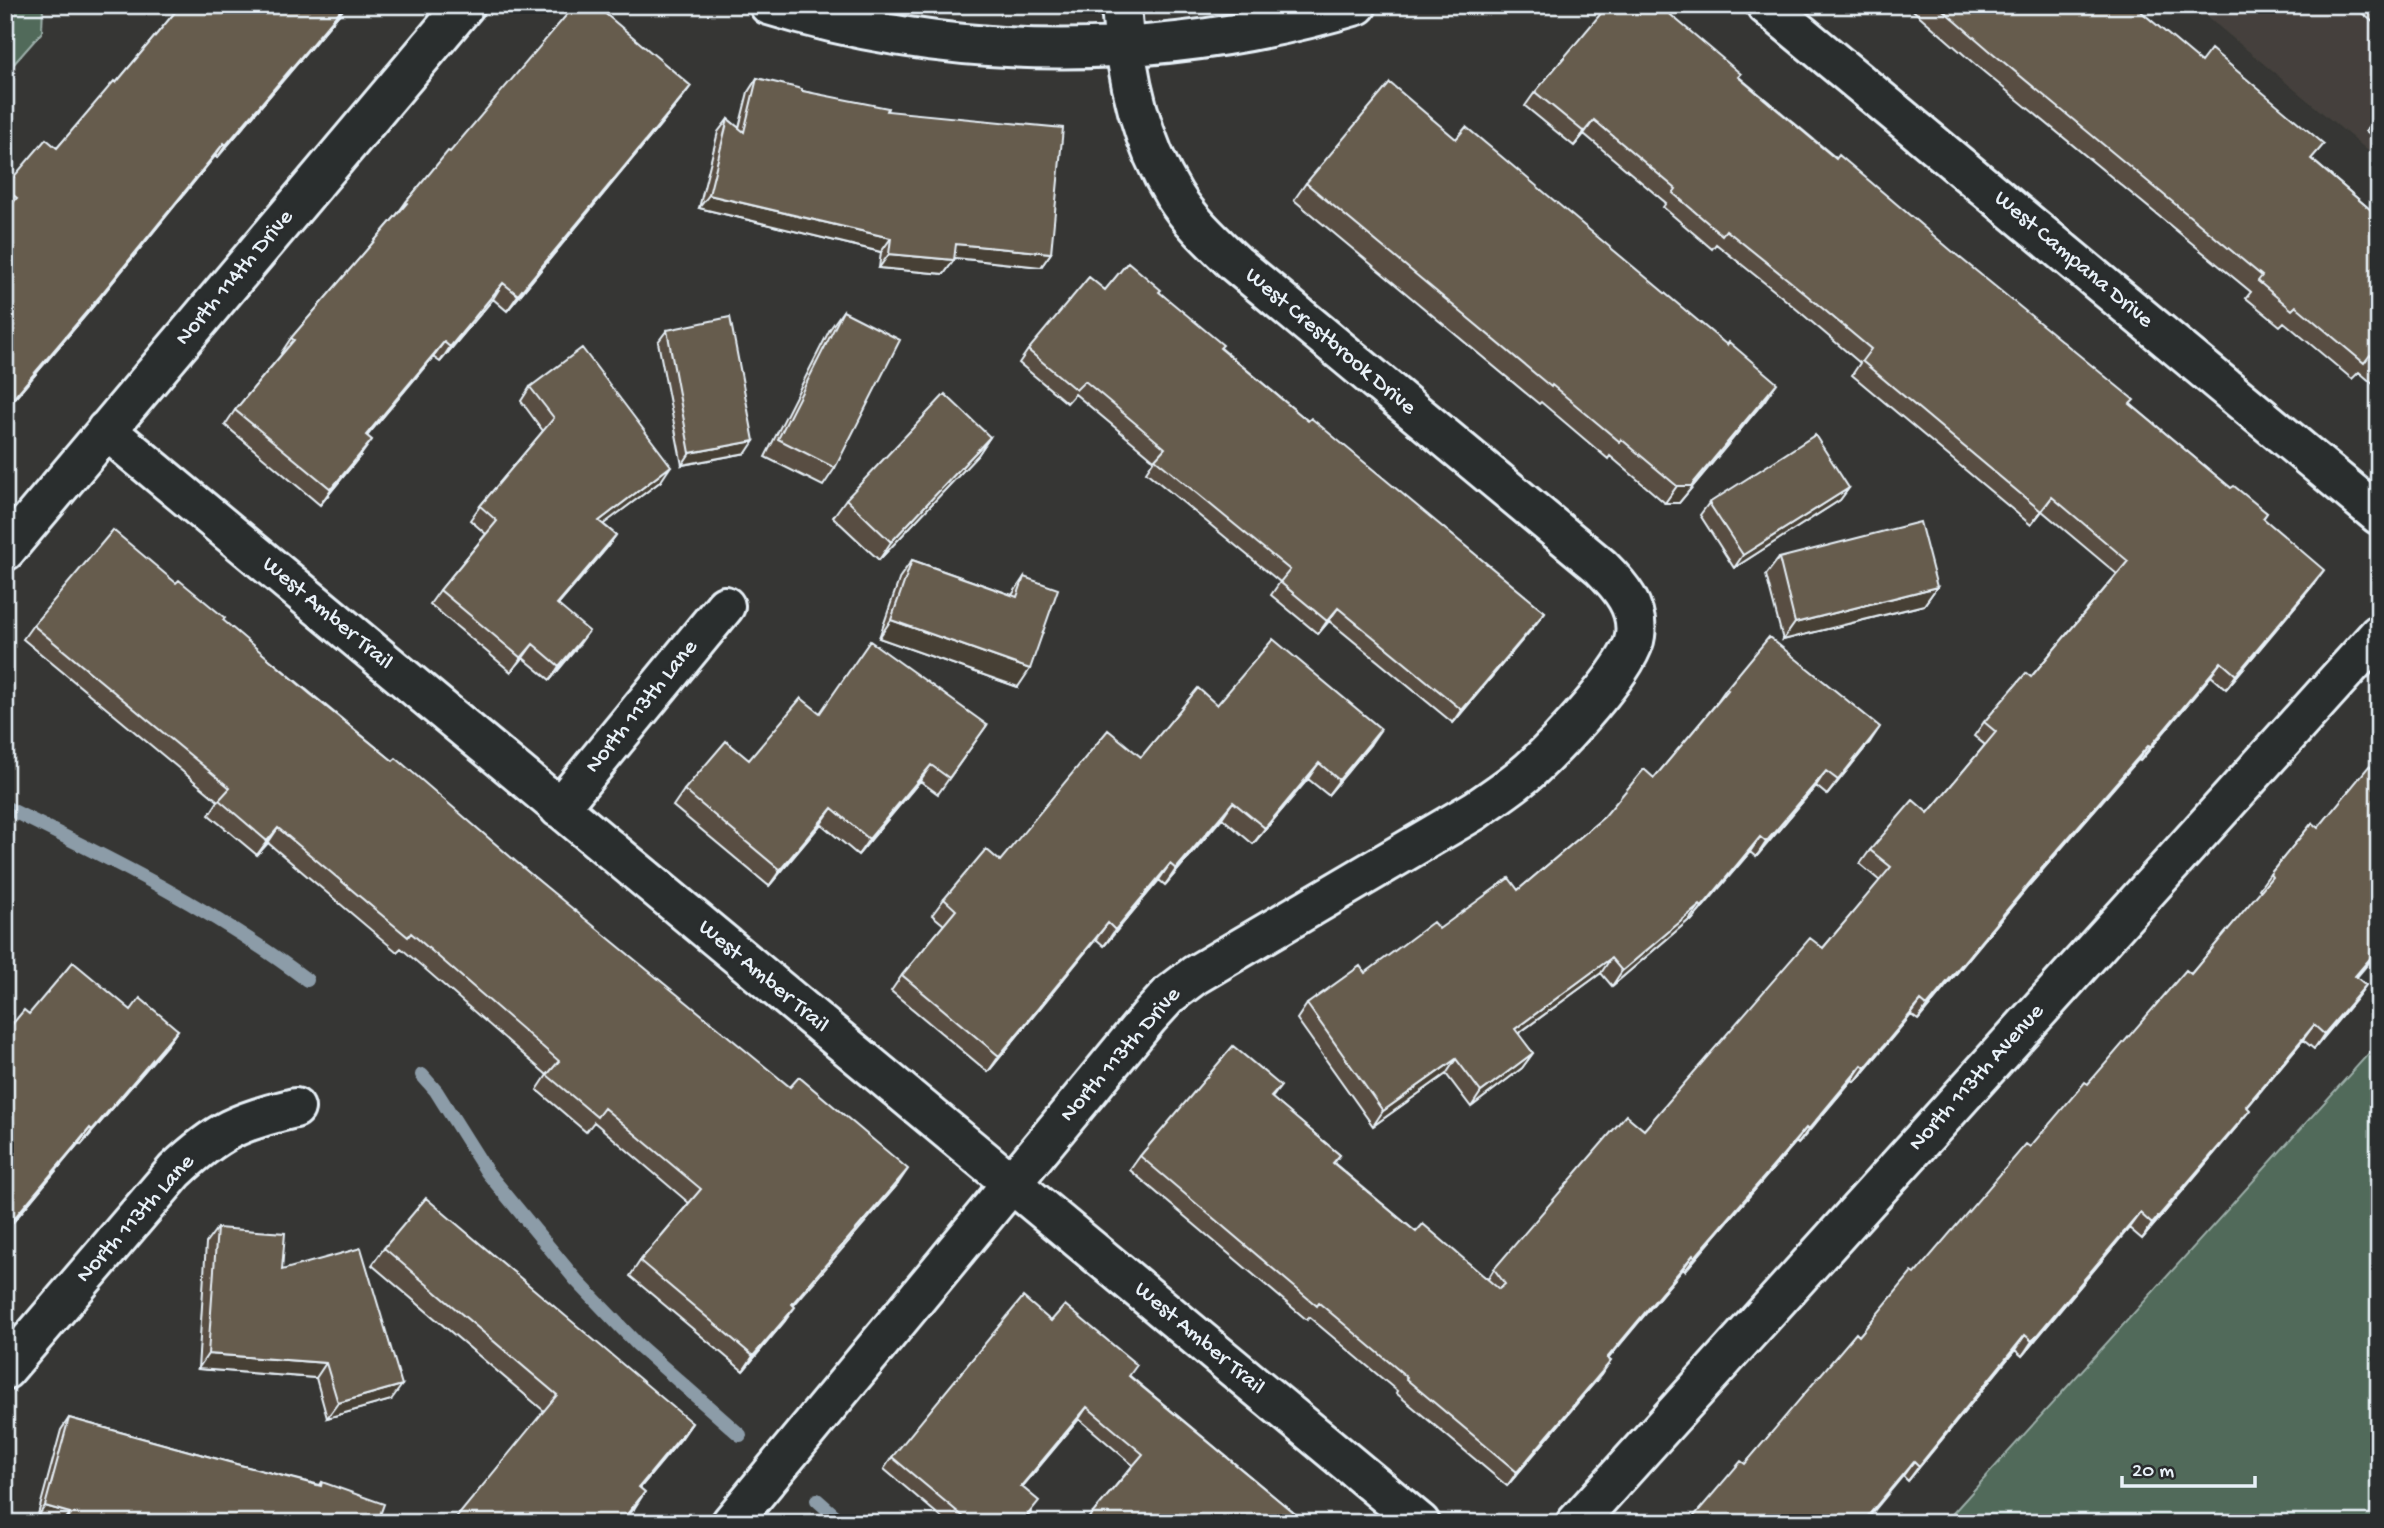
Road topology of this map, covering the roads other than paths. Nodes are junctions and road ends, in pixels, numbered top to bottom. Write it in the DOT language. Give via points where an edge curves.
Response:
graph roads {
  1 [pos="465,5"];
  2 [pos="769,5"];
  3 [pos="1121,5"];
  4 [pos="1357,5"];
  5 [pos="1766,5"];
  6 [pos="1125,47"];
  7 [pos="106,430"];
  8 [pos="2379,515"];
  9 [pos="5,551"];
  10 [pos="725,606"];
  11 [pos="1635,617"];
  12 [pos="2379,634"];
  13 [pos="559,808"];
  14 [pos="295,1108"];
  15 [pos="1011,1184"];
  16 [pos="5,1370"];
  17 [pos="731,1523"];
  18 [pos="1420,1523"];
  19 [pos="1576,1523"];
  1 -- 7 [label="street, North 114th Drive"];
  2 -- 6 [label="street" via="849,26 951,42 1022,48"];
  3 -- 6 [label="street, West Crestbrook Drive"];
  4 -- 6 [label="street" via="1233,33"];
  5 -- 8 [label="street, West Campana Drive"];
  6 -- 11 [label="street, West Crestbrook Drive" via="1130,84 1155,161 1204,234 1601,567 1628,598"];
  7 -- 9 [label="street, North 114th Drive"];
  7 -- 13 [label="street, West Amber Trail"];
  10 -- 13 [label="street, North 113th Lane"];
  11 -- 15 [label="street, North 113th Drive" via="1636,637 1620,671 1529,771 1474,811 1218,961 1170,994"];
  12 -- 19 [label="street, North 113th Avenue"];
  13 -- 15 [label="street, West Amber Trail"];
  14 -- 16 [label="street, North 113th Lane" via="231,1127 201,1146"];
  15 -- 17 [label="street, North 113th Drive"];
  15 -- 18 [label="street, West Amber Trail"];
}
